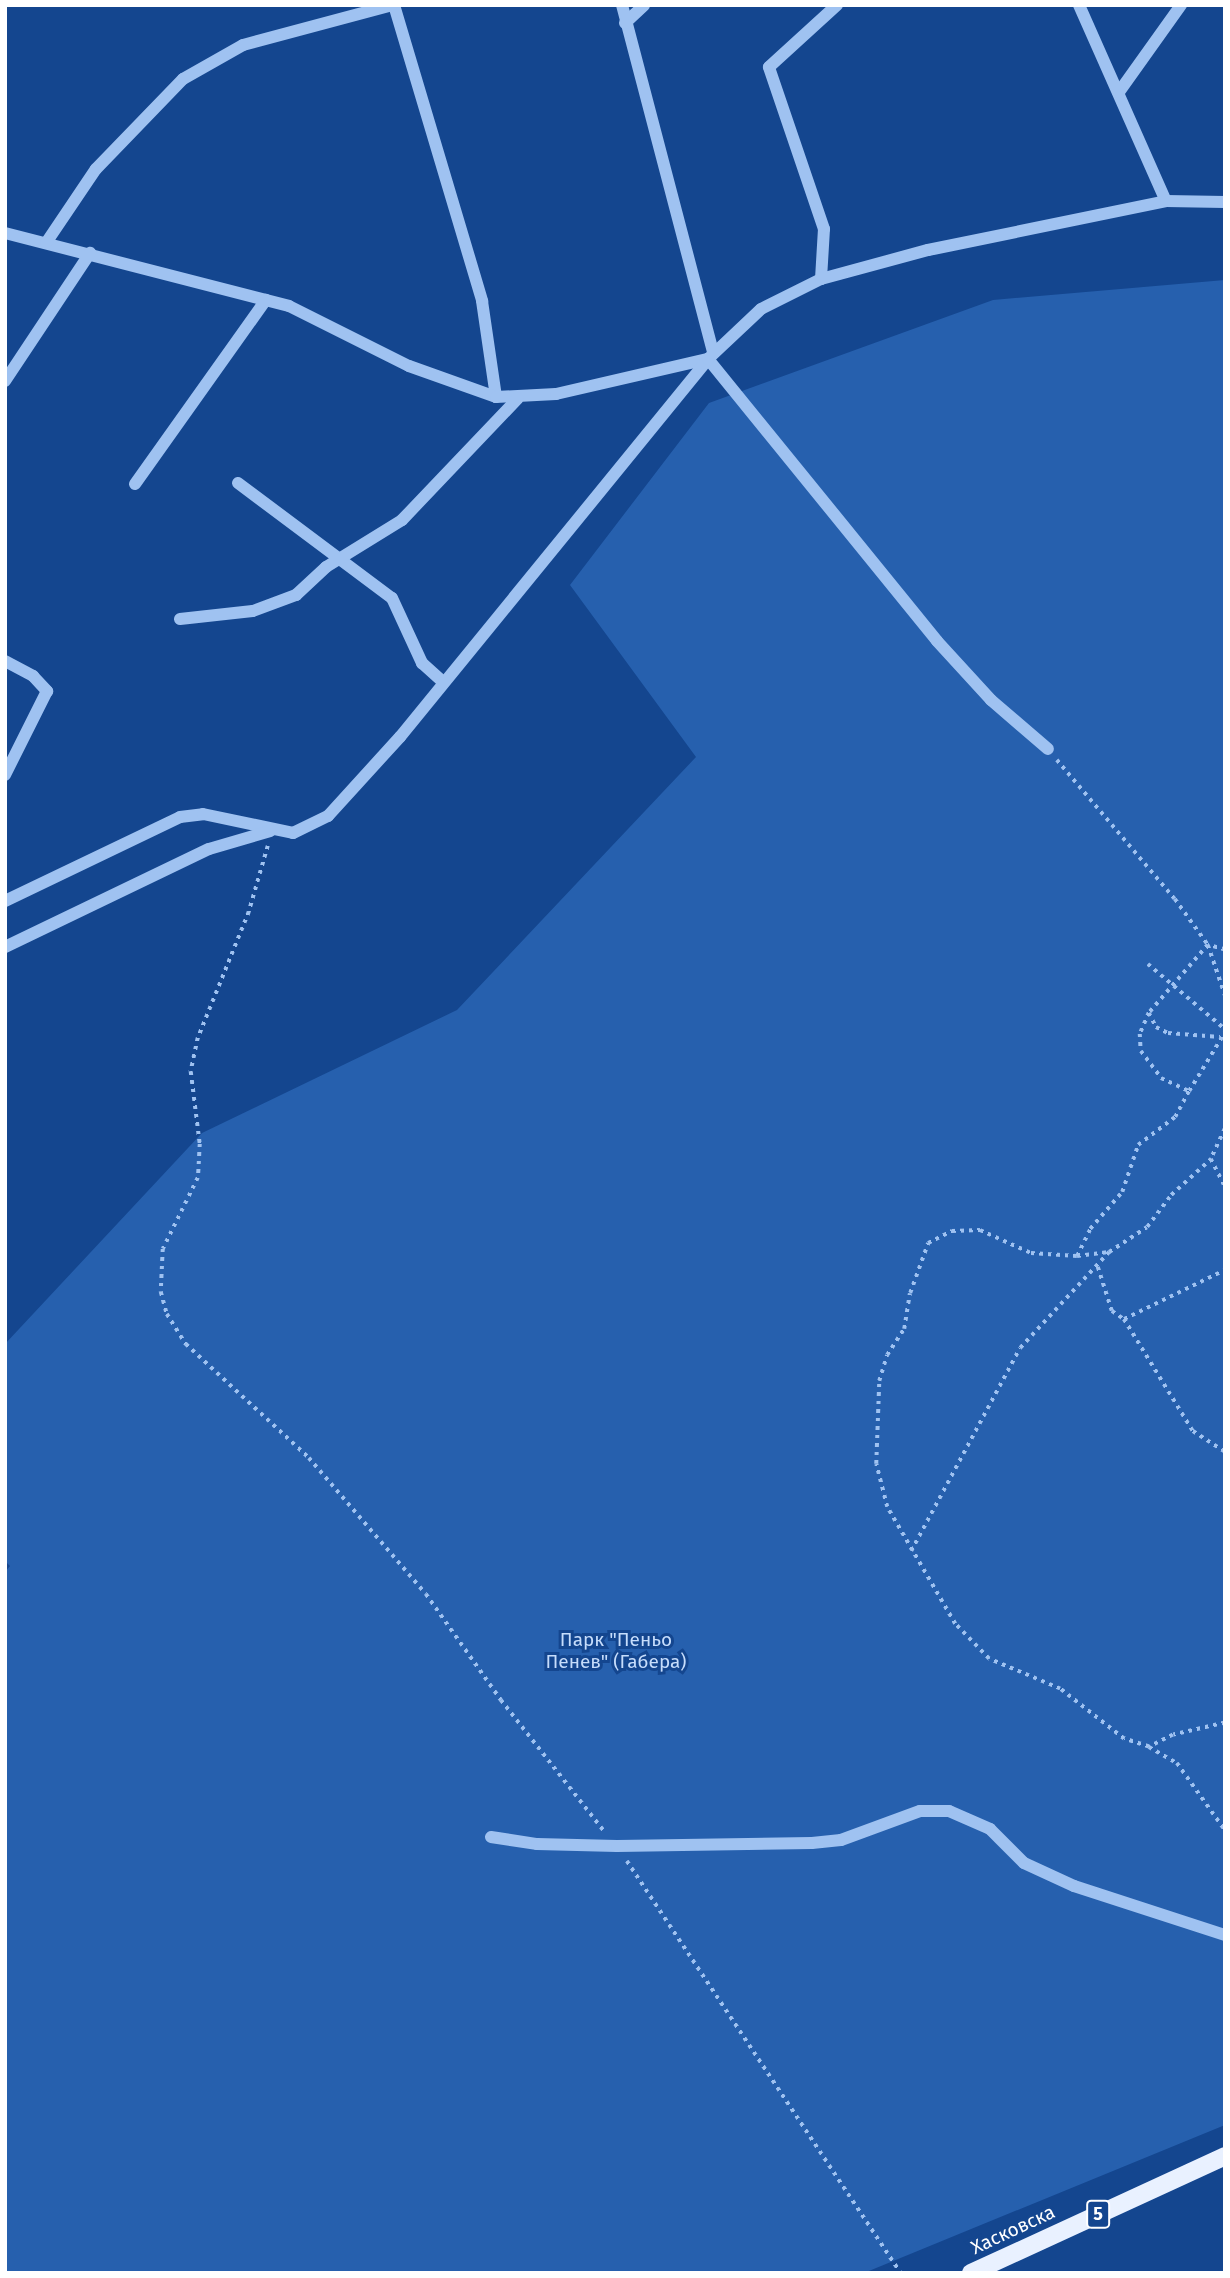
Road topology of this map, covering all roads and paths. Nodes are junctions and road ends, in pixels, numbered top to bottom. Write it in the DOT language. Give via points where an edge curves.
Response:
graph roads {
  1 [pos="393,5"];
  2 [pos="622,5"];
  3 [pos="644,5"];
  4 [pos="837,5"];
  5 [pos="1079,5"];
  6 [pos="1181,5"];
  7 [pos="625,23"];
  8 [pos="1119,92"];
  9 [pos="1166,201"];
  10 [pos="1225,202"];
  11 [pos="5,233"];
  12 [pos="46,243"];
  13 [pos="90,253"];
  14 [pos="821,279"];
  15 [pos="266,300"];
  16 [pos="711,356"];
  17 [pos="5,380"];
  18 [pos="496,397"];
  19 [pos="518,398"];
  20 [pos="238,483"];
  21 [pos="135,484"];
  22 [pos="340,558"];
  23 [pos="180,619"];
  24 [pos="5,661"];
  25 [pos="443,682"];
  26 [pos="1048,749"];
  27 [pos="5,775"];
  28 [pos="272,831"];
  29 [pos="9,896"];
  30 [pos="1208,945"];
  31 [pos="5,947"];
  32 [pos="1225,950"];
  33 [pos="1148,964"];
  34 [pos="1172,985"];
  35 [pos="1225,995"];
  36 [pos="1149,1013"];
  37 [pos="1225,1031"];
  38 [pos="1220,1037"];
  39 [pos="1189,1091"];
  40 [pos="1225,1129"];
  41 [pos="1211,1159"];
  42 [pos="1225,1186"];
  43 [pos="1110,1252"];
  44 [pos="1077,1256"];
  45 [pos="1098,1267"];
  46 [pos="1225,1270"];
  47 [pos="1124,1319"];
  48 [pos="1225,1452"];
  49 [pos="911,1552"];
  50 [pos="1225,1723"];
  51 [pos="1149,1747"];
  52 [pos="1225,1830"];
  53 [pos="491,1837"];
  54 [pos="617,1846"];
  55 [pos="1225,1935"];
  56 [pos="1225,2156"];
  57 [pos="901,2273"];
  58 [pos="971,2273"];
  1 -- 12 [label="street" via="243,45 183,79 96,169"];
  1 -- 18 [label="street" via="482,301"];
  2 -- 7 [label="street"];
  3 -- 7 [label="street"];
  4 -- 14 [label="street" via="769,67 824,229"];
  5 -- 8 [label="street"];
  6 -- 8 [label="street"];
  7 -- 16 [label="street"];
  8 -- 9 [label="street"];
  9 -- 10 [label="street"];
  9 -- 14 [label="street" via="928,250"];
  11 -- 12 [label="street"];
  12 -- 13 [label="street"];
  13 -- 15 [label="street"];
  13 -- 17 [label="street"];
  14 -- 16 [label="street" via="761,309"];
  15 -- 18 [label="street" via="289,306 456,386"];
  15 -- 21 [label="street"];
  16 -- 19 [label="street" via="602,385"];
  16 -- 25 [label="street"];
  16 -- 26 [label="street" via="937,641 991,700"];
  18 -- 19 [label="street"];
  19 -- 22 [label="street" via="402,520"];
  20 -- 22 [label="street"];
  22 -- 23 [label="street" via="296,594 273,606"];
  22 -- 25 [label="street" via="392,598 422,663"];
  24 -- 27 [label="street" via="33,676 47,691"];
  25 -- 28 [label="street" via="370,773 328,816 293,833"];
  26 -- 30 [label="path" via="1144,860"];
  28 -- 29 [label="street" via="203,814 180,817"];
  28 -- 31 [label="street" via="209,849"];
  28 -- 54 [label="path" via="249,912 198,1038 191,1072 200,1143 198,1178 163,1249 161,1293 167,1314 186,1344 309,1458 426,1594 501,1700"];
  30 -- 32 [label="path"];
  30 -- 34 [label="path"];
  30 -- 35 [label="path"];
  33 -- 34 [label="path"];
  34 -- 36 [label="path"];
  34 -- 37 [label="path"];
  36 -- 38 [label="path" via="1156,1027 1168,1033"];
  36 -- 39 [label="path" via="1140,1034 1141,1051 1161,1078"];
  37 -- 38 [label="path"];
  38 -- 39 [label="path"];
  39 -- 44 [label="path" via="1175,1117 1138,1145 1122,1192 1090,1229"];
  40 -- 41 [label="path"];
  41 -- 42 [label="path"];
  41 -- 43 [label="path" via="1171,1195 1147,1227"];
  43 -- 44 [label="path"];
  43 -- 45 [label="path"];
  44 -- 49 [label="path" via="1031,1253 979,1230 952,1231 928,1243 910,1293 904,1329 887,1355 879,1381 876,1421 876,1464 887,1507"];
  45 -- 47 [label="path" via="1112,1311"];
  45 -- 49 [label="path" via="1020,1348"];
  46 -- 47 [label="path"];
  47 -- 48 [label="path" via="1193,1431"];
  49 -- 51 [label="path" via="955,1624 989,1659 1060,1689 1124,1740"];
  50 -- 51 [label="path" via="1173,1735"];
  51 -- 52 [label="path" via="1177,1763"];
  53 -- 54 [label="street" via="537,1844"];
  54 -- 55 [label="street" via="841,1840 920,1811 949,1811 990,1829 1024,1863 1061,1881 1131,1908"];
  54 -- 57 [label="path"];
  56 -- 58 [label="main road, Хасковска / 5"];
}
